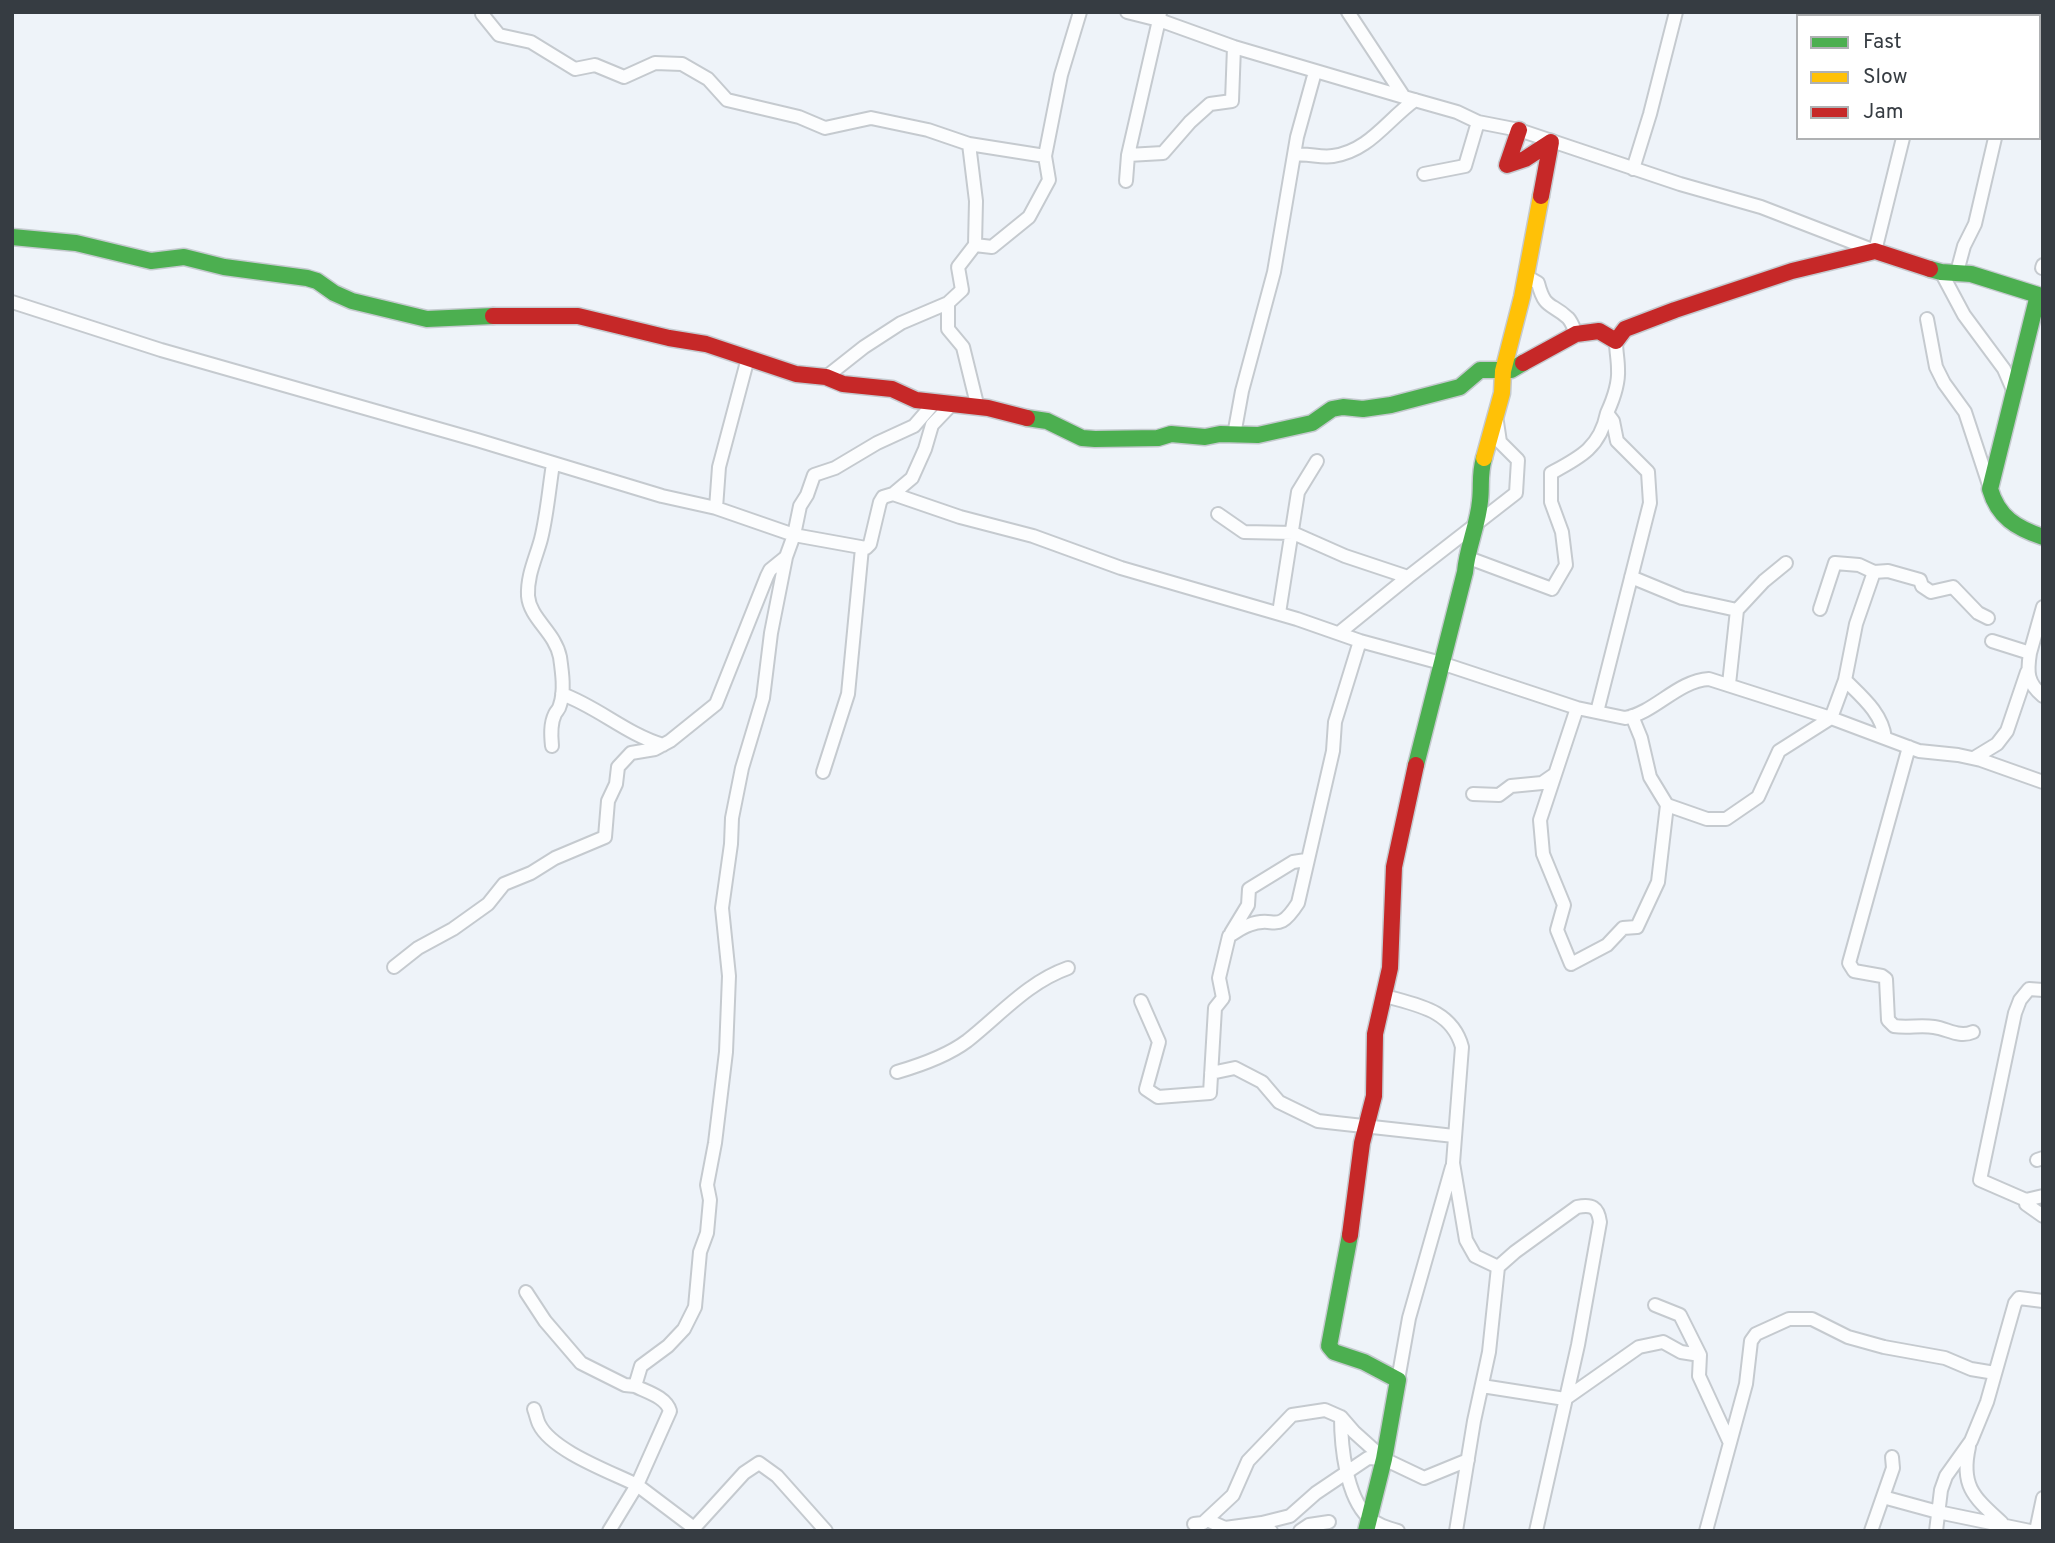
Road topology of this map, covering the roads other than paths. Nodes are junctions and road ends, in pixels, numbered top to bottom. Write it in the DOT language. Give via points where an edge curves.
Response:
graph roads {
  1 [pos="484,12"];
  2 [pos="1080,12"];
  3 [pos="1127,12"];
  4 [pos="1349,12"];
  5 [pos="1676,12"];
  6 [pos="1159,16"];
  7 [pos="1234,47"];
  8 [pos="1315,72"];
  9 [pos="1410,98"];
  10 [pos="1478,122"];
  11 [pos="1519,131"];
  12 [pos="1903,140"];
  13 [pos="1995,140"];
  14 [pos="1551,142"];
  15 [pos="969,144"];
  16 [pos="1128,155"];
  17 [pos="1294,155"];
  18 [pos="1045,156"];
  19 [pos="1633,169"];
  20 [pos="1424,174"];
  21 [pos="1126,181"];
  22 [pos="12,237"];
  23 [pos="975,245"];
  24 [pos="1875,251"];
  25 [pos="1949,272"];
  26 [pos="1526,276"];
  27 [pos="2040,296"];
  28 [pos="12,302"];
  29 [pos="948,303"];
  30 [pos="1927,319"];
  31 [pos="1576,334"];
  32 [pos="1616,341"];
  33 [pos="748,358"];
  34 [pos="1503,371"];
  35 [pos="827,377"];
  36 [pos="2014,392"];
  37 [pos="934,403"];
  38 [pos="953,403"];
  39 [pos="972,406"];
  40 [pos="1607,413"];
  41 [pos="1496,415"];
  42 [pos="1234,435"];
  43 [pos="1317,461"];
  44 [pos="553,464"];
  45 [pos="1990,489"];
  46 [pos="893,494"];
  47 [pos="716,508"];
  48 [pos="1218,513"];
  49 [pos="1474,528"];
  50 [pos="1293,533"];
  51 [pos="794,535"];
  52 [pos="2043,537"];
  53 [pos="862,548"];
  54 [pos="786,556"];
  55 [pos="1466,557"];
  56 [pos="1786,563"];
  57 [pos="1874,572"];
  58 [pos="1408,576"];
  59 [pos="1630,577"];
  60 [pos="2043,607"];
  61 [pos="1737,610"];
  62 [pos="1819,610"];
  63 [pos="1279,613"];
  64 [pos="1988,618"];
  65 [pos="1339,633"];
  66 [pos="1360,641"];
  67 [pos="1992,641"];
  68 [pos="2030,653"];
  69 [pos="1441,663"];
  70 [pos="2027,672"];
  71 [pos="1845,680"];
  72 [pos="1729,684"];
  73 [pos="562,694"];
  74 [pos="2043,696"];
  75 [pos="1577,708"];
  76 [pos="1597,712"];
  77 [pos="1632,716"];
  78 [pos="1831,718"];
  79 [pos="1885,738"];
  80 [pos="663,745"];
  81 [pos="552,746"];
  82 [pos="1909,747"];
  83 [pos="1974,758"];
  84 [pos="823,772"];
  85 [pos="1556,774"];
  86 [pos="2043,782"];
  87 [pos="1473,794"];
  88 [pos="1667,806"];
  89 [pos="1306,860"];
  90 [pos="1229,936"];
  91 [pos="394,967"];
  92 [pos="1068,968"];
  93 [pos="2043,990"];
  94 [pos="1385,996"];
  95 [pos="1140,1001"];
  96 [pos="1973,1032"];
  97 [pos="897,1072"];
  98 [pos="1211,1073"];
  99 [pos="1366,1128"];
  100 [pos="1454,1136"];
  101 [pos="1452,1163"];
  102 [pos="2043,1196"];
  103 [pos="2026,1200"];
  104 [pos="2043,1216"];
  105 [pos="1498,1267"];
  106 [pos="526,1292"];
  107 [pos="2043,1301"];
  108 [pos="1655,1305"];
  109 [pos="1681,1352"];
  110 [pos="1700,1355"];
  111 [pos="1995,1373"];
  112 [pos="1699,1376"];
  113 [pos="1398,1380"];
  114 [pos="635,1386"];
  115 [pos="1482,1386"];
  116 [pos="1565,1399"];
  117 [pos="534,1409"];
  118 [pos="1341,1417"];
  119 [pos="1729,1441"];
  120 [pos="1971,1441"];
  121 [pos="1892,1457"];
  122 [pos="1384,1459"];
  123 [pos="1468,1460"];
  124 [pos="1348,1471"];
  125 [pos="637,1485"];
  126 [pos="1883,1497"];
  127 [pos="2043,1498"];
  128 [pos="1978,1500"];
  129 [pos="1938,1512"];
  130 [pos="1952,1515"];
  131 [pos="1207,1520"];
  132 [pos="1329,1522"];
  133 [pos="1194,1524"];
  134 [pos="1368,1524"];
  135 [pos="2003,1524"];
  136 [pos="1267,1527"];
  137 [pos="609,1531"];
  138 [pos="826,1531"];
  139 [pos="1300,1531"];
  140 [pos="1398,1531"];
  141 [pos="1456,1531"];
  142 [pos="1536,1531"];
  143 [pos="1706,1531"];
  144 [pos="1871,1531"];
  145 [pos="1936,1531"];
  146 [pos="2030,1531"];
  147 [pos="2036,1531"];
  1 -- 15 [label="street" via="499,35 531,42 575,69 595,65 624,77 655,63 682,64 708,79 727,100 825,128 871,118"];
  2 -- 18 [label="street" via="1061,75"];
  3 -- 6 [label="street"];
  4 -- 9 [label="street"];
  5 -- 19 [label="street"];
  6 -- 7 [label="street"];
  6 -- 16 [label="street"];
  7 -- 8 [label="street"];
  7 -- 16 [label="street" via="1232,101 1210,104 1163,153"];
  8 -- 9 [label="street"];
  8 -- 17 [label="street"];
  9 -- 10 [label="street"];
  9 -- 17 [label="street" via="1379,134 1353,151 1330,157"];
  10 -- 11 [label="street"];
  10 -- 20 [label="street" via="1465,166"];
  11 -- 14 [label="street"];
  11 -- 14 [label="street" via="1507,165 1523,162"];
  12 -- 24 [label="street"];
  13 -- 25 [label="street" via="1975,224"];
  14 -- 19 [label="street"];
  14 -- 26 [label="street"];
  15 -- 18 [label="street"];
  15 -- 23 [label="street" via="976,201"];
  16 -- 21 [label="street"];
  17 -- 42 [label="street" via="1273,272"];
  18 -- 23 [label="street" via="1049,180 1029,217 992,247"];
  19 -- 24 [label="street" via="1761,207"];
  22 -- 33 [label="street" via="76,243 151,261 184,257 307,278 352,301 427,319 578,316 706,344"];
  23 -- 29 [label="street" via="958,267 962,290"];
  24 -- 25 [label="street"];
  24 -- 32 [label="street" via="1792,271 1675,310 1625,329"];
  25 -- 27 [label="street"];
  25 -- 36 [label="street" via="1964,315 2004,369"];
  26 -- 31 [label="street" via="1538,283 1542,298 1569,319"];
  26 -- 34 [label="street"];
  27 -- 36 [label="street"];
  28 -- 44 [label="street"];
  29 -- 35 [label="street" via="901,323"];
  29 -- 39 [label="street" via="948,330 963,347 976,400"];
  30 -- 45 [label="street" via="1936,367 1965,412"];
  31 -- 32 [label="street" via="1599,331"];
  31 -- 34 [label="street"];
  32 -- 40 [label="street" via="1618,377"];
  33 -- 35 [label="street"];
  33 -- 47 [label="street" via="719,467"];
  34 -- 41 [label="street"];
  34 -- 42 [label="street" via="1480,370 1460,387 1417,399 1363,409 1332,409 1312,423 1258,435"];
  35 -- 37 [label="street" via="843,384 892,389"];
  36 -- 45 [label="street"];
  37 -- 38 [label="street"];
  37 -- 51 [label="street" via="914,426 814,475"];
  38 -- 39 [label="street"];
  38 -- 46 [label="street" via="932,425 912,478"];
  39 -- 42 [label="street" via="1047,421 1082,438"];
  40 -- 55 [label="street" via="1605,425 1585,456 1551,473 1551,502 1562,532 1566,565 1552,589"];
  40 -- 59 [label="street" via="1617,441 1648,472 1650,503"];
  41 -- 49 [label="street" via="1479,476"];
  41 -- 49 [label="street" via="1500,442 1518,460 1516,493"];
  43 -- 50 [label="street" via="1298,492"];
  44 -- 47 [label="street"];
  44 -- 73 [label="street" via="528,599 556,643"];
  45 -- 52 [label="street" via="1993,503 2006,520"];
  46 -- 53 [label="street" via="883,497 870,544"];
  46 -- 63 [label="street" via="1121,568"];
  47 -- 51 [label="street"];
  48 -- 50 [label="street" via="1244,532"];
  49 -- 55 [label="street"];
  49 -- 58 [label="street"];
  50 -- 58 [label="street"];
  50 -- 63 [label="street"];
  51 -- 53 [label="street"];
  51 -- 54 [label="street"];
  53 -- 84 [label="street" via="848,694"];
  54 -- 80 [label="street" via="767,576 718,701"];
  54 -- 114 [label="street" via="763,698 732,818 722,908 729,976 726,1052 695,1307 684,1329 640,1366"];
  55 -- 69 [label="street" via="1459,602"];
  56 -- 61 [label="street"];
  57 -- 62 [label="street" via="1835,562"];
  57 -- 64 [label="street" via="1920,580 1931,592 1953,587"];
  57 -- 71 [label="street" via="1856,624"];
  58 -- 65 [label="street"];
  59 -- 61 [label="street" via="1682,598"];
  59 -- 76 [label="street"];
  60 -- 68 [label="street"];
  61 -- 72 [label="street"];
  63 -- 65 [label="street"];
  65 -- 66 [label="street"];
  66 -- 69 [label="street"];
  66 -- 89 [label="street" via="1337,715 1333,751"];
  67 -- 68 [label="street"];
  68 -- 70 [label="street"];
  69 -- 75 [label="street"];
  69 -- 94 [label="street" via="1394,867"];
  70 -- 74 [label="street" via="2034,689"];
  70 -- 83 [label="street" via="2007,731 1997,744"];
  71 -- 78 [label="street"];
  71 -- 79 [label="street" via="1869,704"];
  72 -- 77 [label="street" via="1692,681"];
  72 -- 78 [label="street"];
  73 -- 80 [label="street" via="642,739"];
  73 -- 81 [label="street" via="551,728"];
  75 -- 76 [label="street"];
  75 -- 85 [label="street"];
  76 -- 77 [label="street"];
  77 -- 88 [label="street" via="1650,777"];
  78 -- 79 [label="street"];
  78 -- 88 [label="street" via="1780,751 1758,797 1726,819 1707,819"];
  79 -- 82 [label="street"];
  80 -- 91 [label="street" via="631,753 618,767 608,801 605,837 504,884 488,904"];
  82 -- 83 [label="street"];
  82 -- 96 [label="street" via="1850,968 1886,979 1888,1020 1894,1026 1931,1026 1964,1035"];
  83 -- 86 [label="street"];
  85 -- 87 [label="street" via="1542,783 1511,786 1499,794"];
  85 -- 88 [label="street" via="1540,820 1543,854 1564,905 1557,930 1572,964 1607,945 1623,928 1637,927 1658,883"];
  89 -- 90 [label="street" via="1293,862 1249,889 1248,905"];
  89 -- 90 [label="street" via="1302,894 1288,918 1250,924"];
  90 -- 98 [label="street" via="1219,978 1223,998 1215,1008"];
  92 -- 97 [label="street" via="1047,975 964,1043"];
  93 -- 103 [label="street" via="2028,989 2015,1013 1980,1180"];
  94 -- 99 [label="street" via="1375,1034 1374,1096"];
  94 -- 100 [label="street" via="1442,1015 1459,1036 1462,1047"];
  95 -- 98 [label="street" via="1159,1042 1146,1089 1158,1097 1210,1093"];
  98 -- 99 [label="street" via="1235,1068 1262,1082 1279,1102 1318,1121"];
  99 -- 100 [label="street"];
  99 -- 113 [label="street" via="1329,1346"];
  100 -- 101 [label="street"];
  101 -- 105 [label="street" via="1465,1240 1475,1256"];
  101 -- 113 [label="street" via="1409,1318"];
  102 -- 103 [label="street"];
  103 -- 104 [label="street"];
  105 -- 115 [label="street"];
  105 -- 116 [label="street" via="1577,1206 1599,1211 1586,1304"];
  106 -- 114 [label="street" via="581,1363"];
  107 -- 111 [label="street" via="2024,1297 2015,1303"];
  108 -- 110 [label="street" via="1680,1315"];
  109 -- 110 [label="street"];
  109 -- 112 [label="street"];
  109 -- 116 [label="street" via="1663,1342 1639,1347"];
  110 -- 112 [label="street"];
  111 -- 119 [label="street" via="1848,1337 1812,1319 1789,1319 1756,1334 1751,1341 1746,1384"];
  111 -- 120 [label="street"];
  112 -- 119 [label="street"];
  113 -- 122 [label="street"];
  114 -- 125 [label="street" via="662,1400 670,1411"];
  115 -- 116 [label="street"];
  115 -- 123 [label="street"];
  116 -- 142 [label="street"];
  117 -- 125 [label="street" via="548,1437"];
  118 -- 122 [label="street"];
  118 -- 124 [label="street"];
  118 -- 131 [label="street" via="1325,1410 1292,1415 1248,1461 1233,1494"];
  119 -- 143 [label="street"];
  120 -- 128 [label="street" via="1966,1474"];
  120 -- 129 [label="street" via="1946,1476"];
  121 -- 126 [label="street"];
  122 -- 123 [label="street" via="1424,1478"];
  122 -- 124 [label="street" via="1368,1458"];
  122 -- 134 [label="street"];
  123 -- 141 [label="street"];
  124 -- 134 [label="street"];
  124 -- 136 [label="street" via="1290,1516"];
  125 -- 137 [label="street"];
  125 -- 138 [label="street" via="695,1528 758,1463 777,1476"];
  126 -- 129 [label="street"];
  126 -- 144 [label="street"];
  127 -- 147 [label="street"];
  128 -- 130 [label="street"];
  128 -- 135 [label="street"];
  129 -- 130 [label="street"];
  129 -- 145 [label="street"];
  130 -- 135 [label="street"];
  131 -- 133 [label="street"];
  131 -- 136 [label="street" via="1225,1528"];
  132 -- 139 [label="street"];
  134 -- 140 [label="street"];
  135 -- 146 [label="street"];
}
